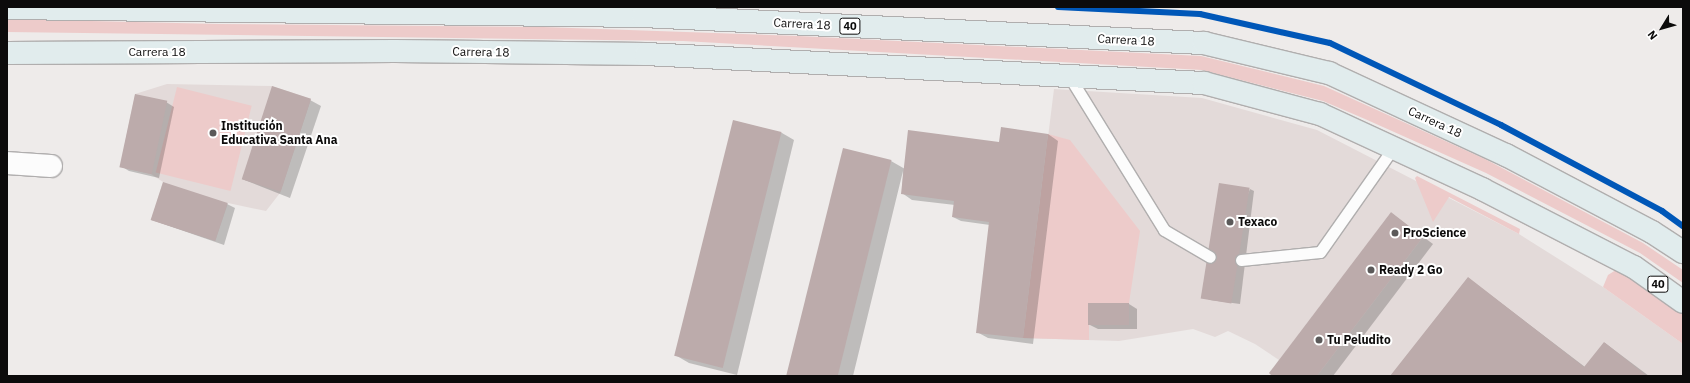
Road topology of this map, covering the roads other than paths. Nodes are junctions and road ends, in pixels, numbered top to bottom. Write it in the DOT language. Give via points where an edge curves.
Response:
graph roads {
  1 [pos="7,8"];
  2 [pos="7,53"];
  3 [pos="1068,75"];
  4 [pos="1393,148"];
  5 [pos="7,163"];
  6 [pos="51,166"];
  7 [pos="1683,252"];
  8 [pos="1210,257"];
  9 [pos="1241,260"];
  10 [pos="1683,302"];
  1 -- 7 [label="main road, Carrera 18 / 40" via="643,16 1204,43 1329,73 1506,155 1652,232"];
  2 -- 3 [label="main road, Carrera 18 / 40" via="395,51 646,54"];
  3 -- 4 [label="main road, Carrera 18 / 40" via="1204,82 1320,114"];
  3 -- 8 [label="lane" via="1164,230"];
  4 -- 9 [label="lane" via="1320,252"];
  4 -- 10 [label="main road, Carrera 18 / 40" via="1482,189 1634,267"];
  5 -- 6 [label="street"];
}
